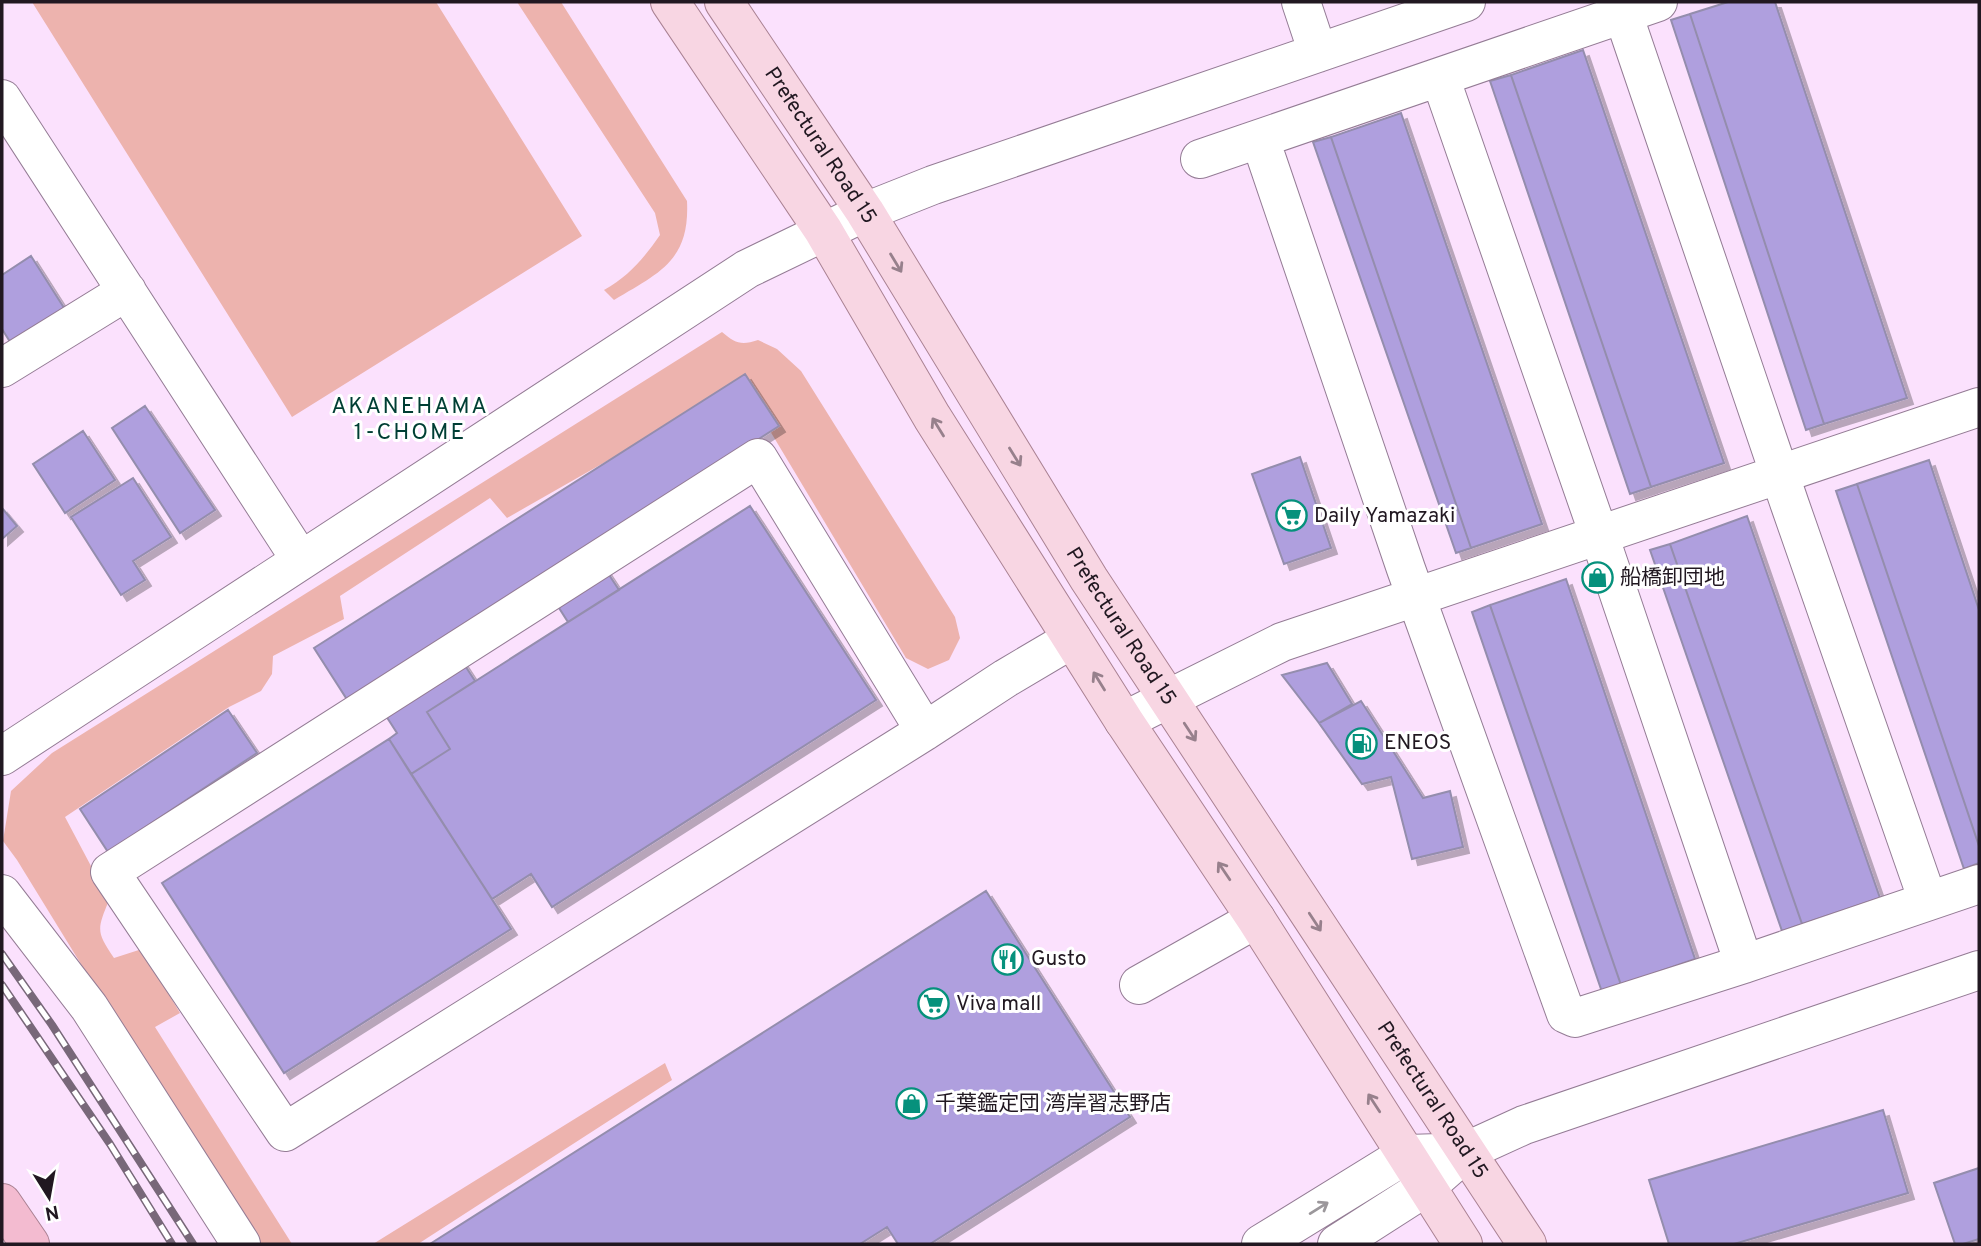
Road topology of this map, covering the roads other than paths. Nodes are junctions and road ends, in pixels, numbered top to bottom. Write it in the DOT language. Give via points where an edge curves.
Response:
graph roads {
  1 [pos="670,2"];
  2 [pos="724,2"];
  3 [pos="1301,2"];
  4 [pos="1466,2"];
  5 [pos="1633,6"];
  6 [pos="1318,53"];
  7 [pos="1440,77"];
  8 [pos="2,99"];
  9 [pos="1260,139"];
  10 [pos="1200,159"];
  11 [pos="865,212"];
  12 [pos="823,230"];
  13 [pos="127,290"];
  14 [pos="2,368"];
  15 [pos="1979,407"];
  16 [pos="1779,474"];
  17 [pos="1599,535"];
  18 [pos="300,559"];
  19 [pos="1416,597"];
  20 [pos="1072,639"];
  21 [pos="1168,699"];
  22 [pos="1124,721"];
  23 [pos="925,731"];
  24 [pos="2,756"];
  25 [pos="1979,884"];
  26 [pos="2,894"];
  27 [pos="1928,901"];
  28 [pos="1256,919"];
  29 [pos="1744,964"];
  30 [pos="1979,970"];
  31 [pos="1139,985"];
  32 [pos="1466,1151"];
  33 [pos="1407,1154"];
  34 [pos="1426,1187"];
  35 [pos="2,1203"];
  36 [pos="30,1244"];
  37 [pos="241,1244"];
  38 [pos="1261,1244"];
  39 [pos="1337,1244"];
  40 [pos="1462,1244"];
  41 [pos="1527,1244"];
  1 -- 12 [label="main road"];
  2 -- 11 [label="main road, Prefectural Road 15"];
  3 -- 6 [label="street"];
  4 -- 6 [label="street"];
  5 -- 7 [label="street"];
  5 -- 16 [label="street"];
  6 -- 11 [label="street"];
  7 -- 9 [label="street"];
  7 -- 17 [label="street"];
  8 -- 13 [label="street"];
  9 -- 10 [label="street"];
  9 -- 19 [label="street"];
  11 -- 12 [label="street"];
  11 -- 21 [label="main road, Prefectural Road 15, one-way" via="1089,579"];
  12 -- 18 [label="street" via="747,269"];
  20 -- 12 [label="main road, one-way" via="932,418"];
  13 -- 14 [label="street"];
  13 -- 18 [label="street"];
  15 -- 16 [label="street"];
  16 -- 17 [label="street"];
  16 -- 27 [label="street"];
  17 -- 19 [label="street"];
  17 -- 29 [label="street"];
  18 -- 24 [label="street"];
  19 -- 21 [label="street" via="1282,642"];
  19 -- 29 [label="street" via="1566,1014 1575,1018"];
  22 -- 20 [label="main road, one-way"];
  20 -- 23 [label="street"];
  21 -- 22 [label="street"];
  21 -- 32 [label="main road, Prefectural Road 15, one-way"];
  28 -- 22 [label="main road, one-way"];
  23 -- 23 [label="street" via="285,1132 110,872 758,458"];
  25 -- 27 [label="street"];
  26 -- 37 [label="street" via="89,1007"];
  27 -- 29 [label="street"];
  28 -- 31 [label="street"];
  33 -- 28 [label="main road, one-way"];
  30 -- 32 [label="street" via="1524,1125"];
  32 -- 33 [label="street"];
  32 -- 34 [label="street"];
  32 -- 41 [label="main road, Prefectural Road 15"];
  33 -- 34 [label="main road"];
  38 -- 33 [label="street, one-way"];
  34 -- 39 [label="street"];
  34 -- 40 [label="main road"];
  35 -- 36 [label="highway"];
}
